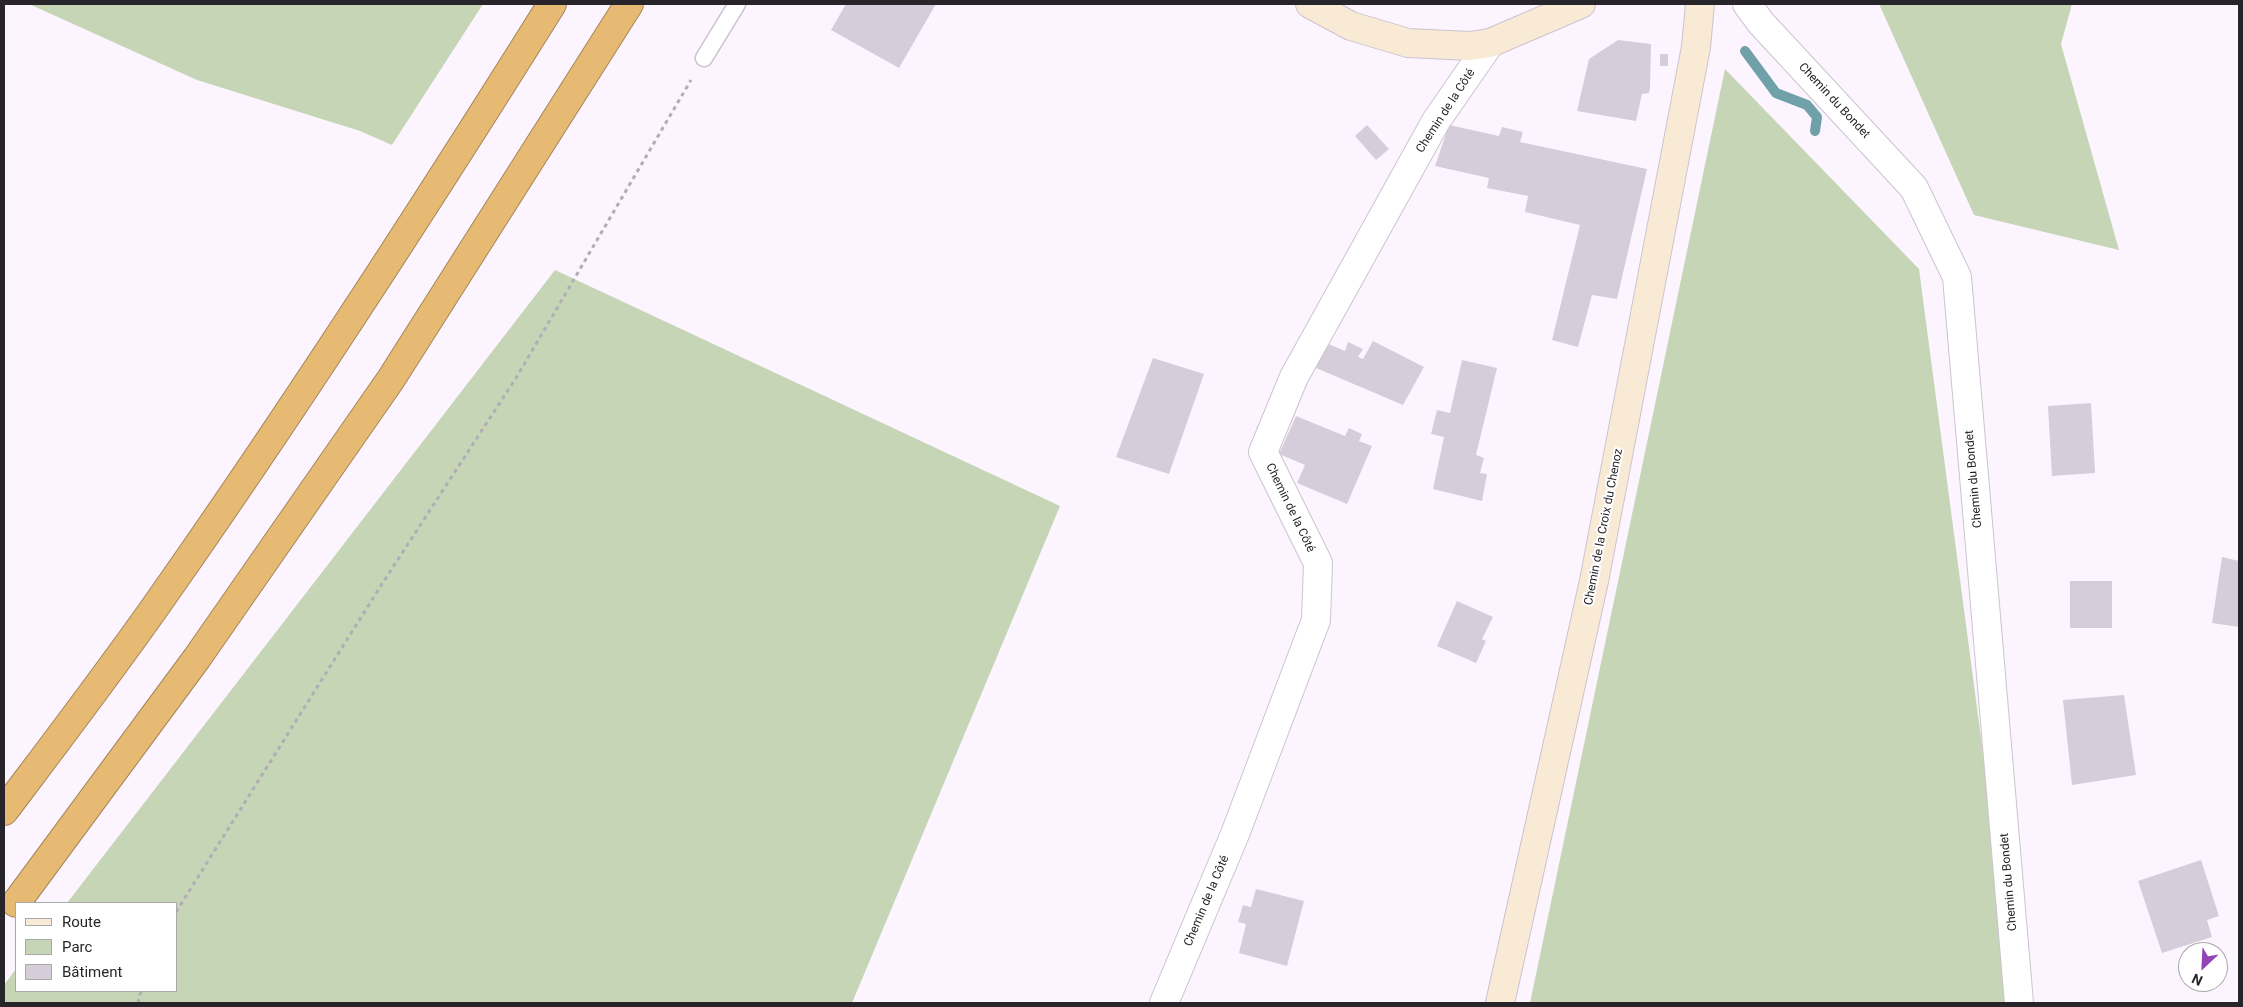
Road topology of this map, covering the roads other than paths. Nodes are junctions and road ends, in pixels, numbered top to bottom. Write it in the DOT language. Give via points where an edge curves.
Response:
graph roads {
  1 [pos="552,4"];
  2 [pos="629,4"];
  3 [pos="737,4"];
  4 [pos="1310,4"];
  5 [pos="1582,4"];
  6 [pos="1684,4"];
  7 [pos="1700,4"];
  8 [pos="1732,4"];
  9 [pos="1754,13"];
  10 [pos="1490,43"];
  11 [pos="1696,48"];
  12 [pos="704,58"];
  13 [pos="4,811"];
  14 [pos="17,902"];
  15 [pos="15,904"];
  16 [pos="4,920"];
  17 [pos="1164,1003"];
  18 [pos="1500,1003"];
  19 [pos="2019,1003"];
  1 -- 13 [label="highway" via="438,186 250,470 166,592"];
  2 -- 14 [label="highway" via="392,379 197,658"];
  3 -- 12 [label="lane"];
  4 -- 10 [label="street" via="1351,26 1408,43 1470,46"];
  5 -- 10 [label="street"];
  6 -- 11 [label="street, Chemin de la Croix du Chenoz"];
  7 -- 11 [label="street, Chemin de la Croix du Chenoz"];
  8 -- 9 [label="street, Chemin du Bondet"];
  9 -- 19 [label="street, Chemin du Bondet" via="1914,188 1957,277"];
  10 -- 17 [label="street, Chemin de la Côté" via="1436,121 1294,377 1263,452 1318,564 1316,620 1235,834"];
  11 -- 18 [label="street, Chemin de la Croix du Chenoz" via="1594,581"];
  15 -- 16 [label="highway"];
}
